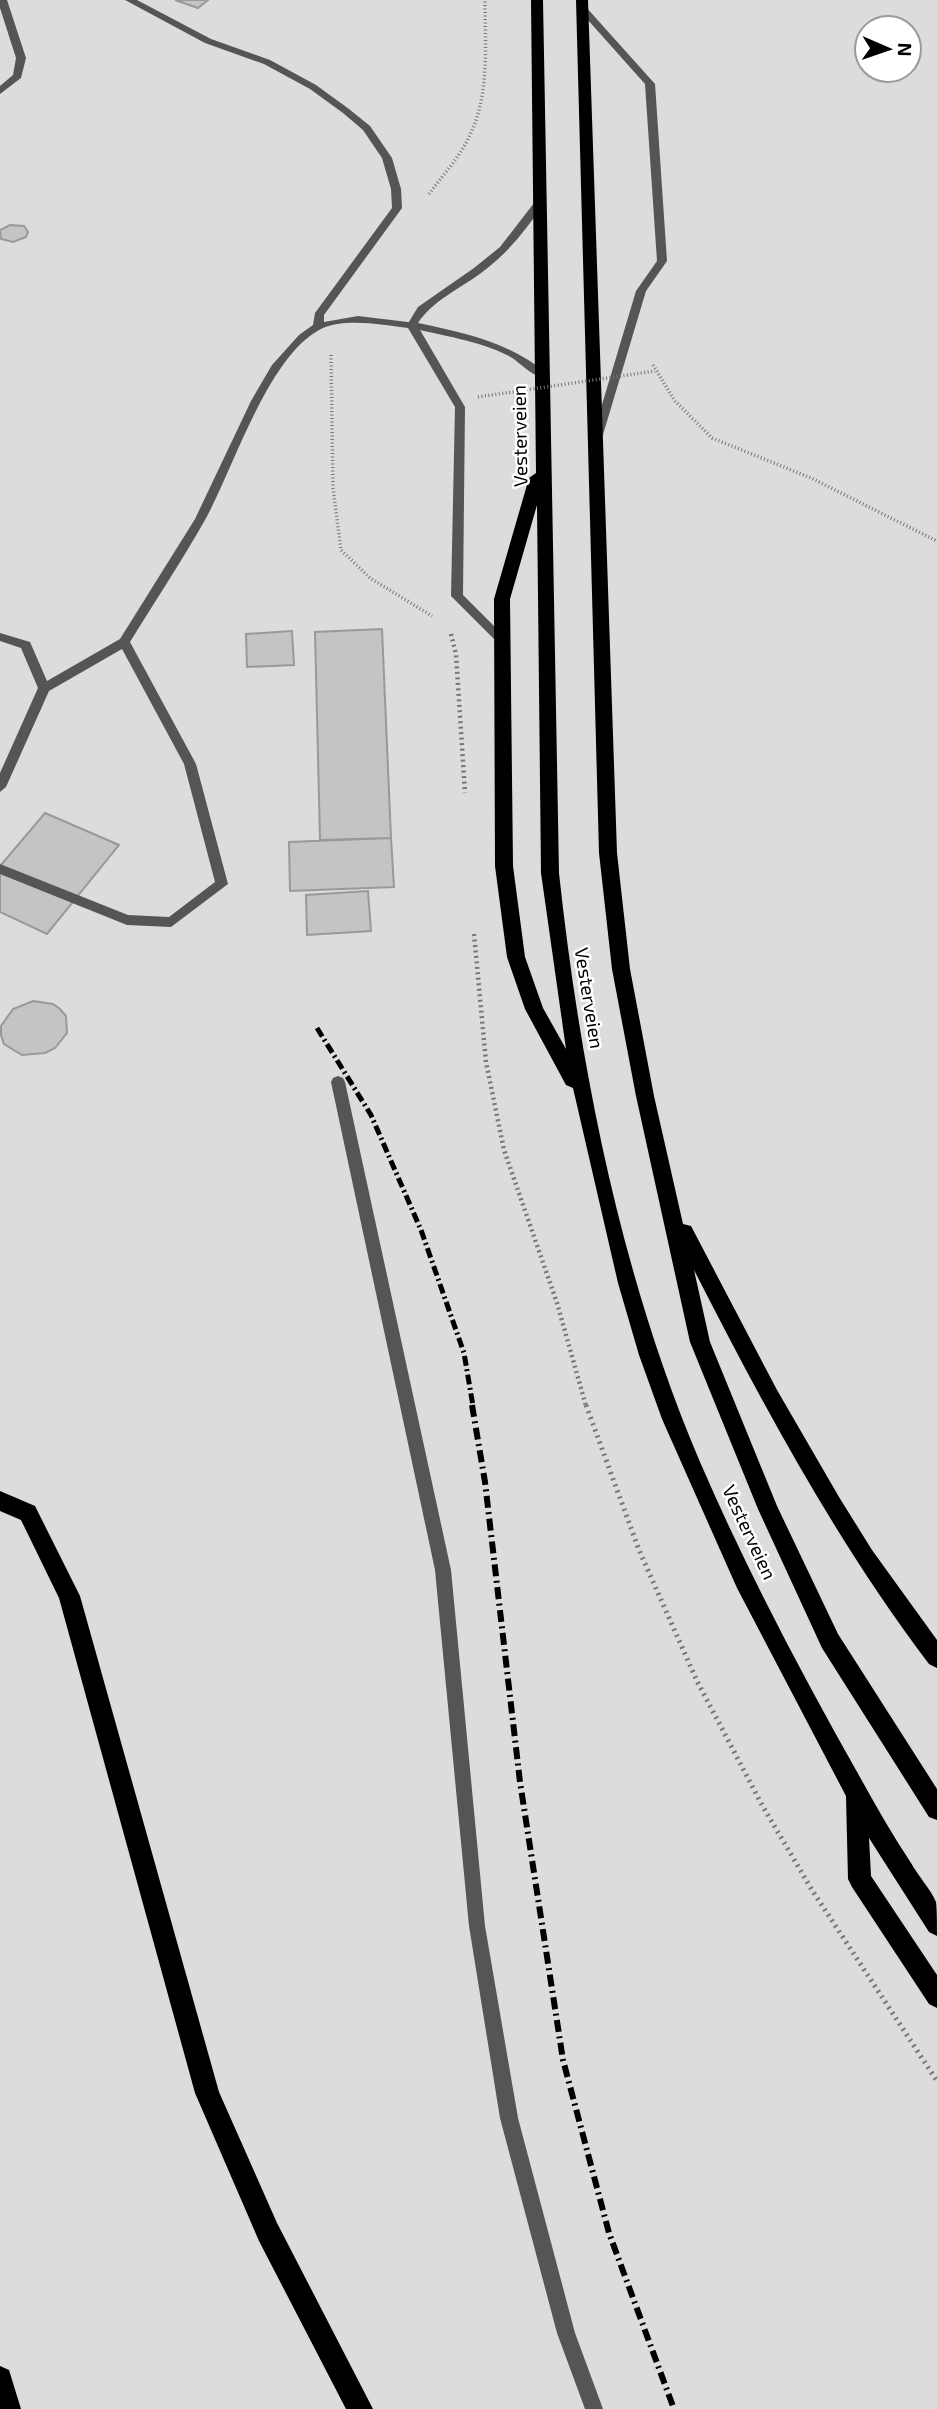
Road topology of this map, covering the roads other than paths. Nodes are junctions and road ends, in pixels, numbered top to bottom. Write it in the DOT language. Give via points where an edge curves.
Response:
graph roads {
  1 [pos="2,0"];
  2 [pos="130,0"];
  3 [pos="537,0"];
  4 [pos="582,4"];
  5 [pos="0,91"];
  6 [pos="538,205"];
  7 [pos="412,325"];
  8 [pos="318,326"];
  9 [pos="542,375"];
  10 [pos="595,443"];
  11 [pos="544,457"];
  12 [pos="0,637"];
  13 [pos="503,641"];
  14 [pos="124,642"];
  15 [pos="44,688"];
  16 [pos="0,787"];
  17 [pos="0,869"];
  18 [pos="338,1082"];
  19 [pos="582,1096"];
  20 [pos="673,1213"];
  21 [pos="0,1501"];
  22 [pos="937,1657"];
  23 [pos="856,1793"];
  24 [pos="937,1809"];
  25 [pos="937,1924"];
  26 [pos="937,1996"];
  27 [pos="0,2379"];
  28 [pos="9,2409"];
  29 [pos="360,2409"];
  30 [pos="594,2409"];
  1 -- 5 [label="street" via="21,58 18,76"];
  2 -- 8 [label="street" via="208,41 267,62 313,87 367,128 387,158 397,208 318,315"];
  3 -- 6 [label="highway, Vesterveien"];
  4 -- 10 [label="highway, Vesterveien"];
  4 -- 10 [label="street" via="650,84 662,261 641,291"];
  6 -- 7 [label="street" via="522,232 499,256 422,309"];
  6 -- 9 [label="highway, Vesterveien"];
  7 -- 8 [label="street" via="358,319"];
  7 -- 9 [label="street" via="509,350 528,360"];
  7 -- 13 [label="street" via="460,407 457,596"];
  8 -- 14 [label="street" via="270,377 200,519"];
  9 -- 11 [label="highway, Vesterveien"];
  10 -- 20 [label="highway, Vesterveien" via="608,853 621,969"];
  11 -- 13 [label="highway" via="502,599"];
  11 -- 19 [label="highway, Vesterveien" via="550,873 558,954"];
  12 -- 15 [label="street" via="26,645"];
  13 -- 19 [label="highway" via="504,866 516,957 534,1009"];
  14 -- 15 [label="street"];
  14 -- 17 [label="street" via="190,764 222,884 171,922 127,920"];
  15 -- 16 [label="street"];
  18 -- 30 [label="street" via="443,1570 477,1926 509,2118 566,2333"];
  19 -- 23 [label="highway, Vesterveien" via="622,1262 657,1378 711,1513"];
  20 -- 22 [label="highway" via="823,1492 897,1607"];
  20 -- 24 [label="highway, Vesterveien" via="700,1342 768,1509 830,1642"];
  21 -- 29 [label="highway" via="28,1513 69,1596 207,2093 268,2232"];
  23 -- 25 [label="highway, Vesterveien"];
  23 -- 26 [label="highway" via="860,1879"];
  27 -- 28 [label="highway"];
}
